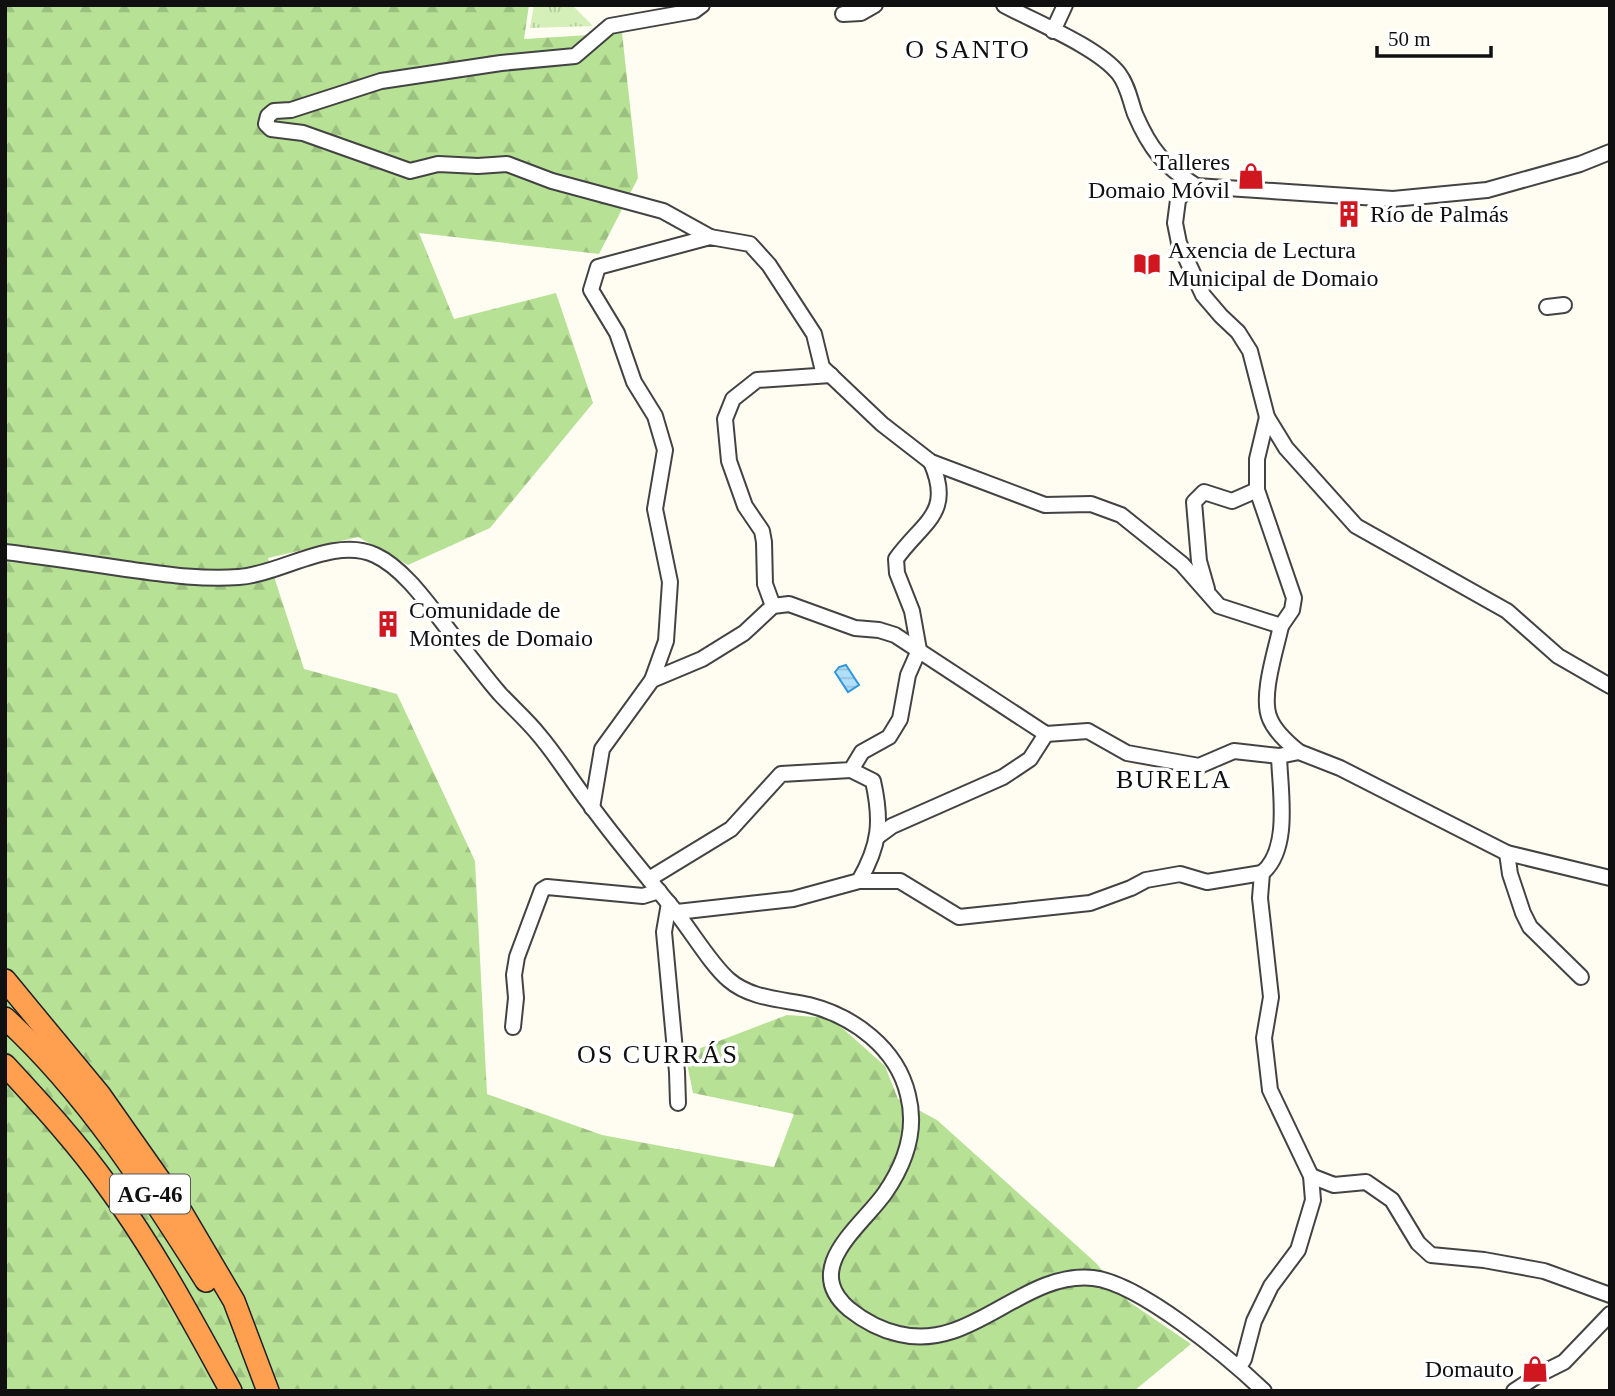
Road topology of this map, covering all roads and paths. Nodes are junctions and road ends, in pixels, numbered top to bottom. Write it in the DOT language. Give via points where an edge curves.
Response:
graph roads {
  1 [pos="702,5"];
  2 [pos="875,5"];
  3 [pos="1004,5"];
  4 [pos="1065,5"];
  5 [pos="843,14"];
  6 [pos="1053,32"];
  7 [pos="1610,152"];
  8 [pos="1196,186"];
  9 [pos="710,237"];
  10 [pos="1564,305"];
  11 [pos="1547,307"];
  12 [pos="831,375"];
  13 [pos="1267,417"];
  14 [pos="931,462"];
  15 [pos="1257,490"];
  16 [pos="5,552"];
  17 [pos="1209,595"];
  18 [pos="773,606"];
  19 [pos="1281,626"];
  20 [pos="919,650"];
  21 [pos="652,680"];
  22 [pos="1610,686"];
  23 [pos="1046,734"];
  24 [pos="1299,752"];
  25 [pos="1279,756"];
  26 [pos="851,770"];
  27 [pos="592,808"];
  28 [pos="877,837"];
  29 [pos="1507,853"];
  30 [pos="1262,873"];
  31 [pos="1610,878"];
  32 [pos="649,879"];
  33 [pos="859,881"];
  34 [pos="668,902"];
  35 [pos="1581,977"];
  36 [pos="5,980"];
  37 [pos="5,1018"];
  38 [pos="513,1027"];
  39 [pos="5,1065"];
  40 [pos="678,1103"];
  41 [pos="1311,1176"];
  42 [pos="1610,1295"];
  43 [pos="1610,1314"];
  44 [pos="1239,1367"];
  45 [pos="231,1391"];
  46 [pos="266,1391"];
  47 [pos="1264,1391"];
  48 [pos="1514,1391"];
  1 -- 9 [label="street" via="694,11 610,26 575,57 381,81 274,111 266,124 410,171 438,164 508,164 552,181 663,211"];
  2 -- 5 [label="street" via="861,13"];
  3 -- 6 [label="street"];
  4 -- 6 [label="street"];
  6 -- 8 [label="street" via="1091,51 1119,74 1156,155"];
  7 -- 8 [label="street" via="1487,190 1393,199"];
  8 -- 13 [label="street" via="1178,200 1175,223 1179,243 1203,295 1250,351"];
  9 -- 12 [label="street" via="750,244 769,265 814,334 822,367"];
  9 -- 21 [label="street" via="598,267 591,290 617,333 634,382 655,416 665,450 655,509 670,582 666,641"];
  10 -- 11 [label="street"];
  12 -- 14 [label="street" via="881,424"];
  12 -- 18 [label="street" via="757,380 733,399 724,419 729,461 745,506 762,531 765,584"];
  13 -- 15 [label="street" via="1257,459"];
  13 -- 22 [label="street" via="1286,449 1356,526 1507,611 1558,656"];
  14 -- 17 [label="street" via="1045,505 1091,505 1121,514 1182,564"];
  14 -- 20 [label="street" via="940,481 938,504 929,523 896,559"];
  15 -- 17 [label="street" via="1232,501 1204,492 1194,502 1199,561"];
  15 -- 19 [label="street" via="1294,598"];
  16 -- 27 [label="street" via="205,577 253,575 337,550 377,555 407,580 540,735"];
  17 -- 19 [label="street" via="1219,606"];
  18 -- 20 [label="street" via="789,604 855,628 879,630"];
  18 -- 21 [label="street" via="744,633 702,659"];
  19 -- 24 [label="street" via="1266,698 1269,719"];
  20 -- 23 [label="street"];
  20 -- 26 [label="street" via="908,675 900,719 889,737 862,752"];
  21 -- 27 [label="street" via="602,749"];
  23 -- 25 [label="street" via="1088,731 1127,752 1199,766 1234,751"];
  23 -- 28 [label="street" via="1030,759 1003,777"];
  24 -- 25 [label="street"];
  24 -- 29 [label="street" via="1340,768"];
  25 -- 30 [label="street" via="1280,844 1273,864"];
  26 -- 28 [label="street" via="873,781"];
  26 -- 32 [label="street" via="781,774 731,829"];
  27 -- 32 [label="street"];
  28 -- 33 [label="street" via="872,859"];
  29 -- 31 [label="street"];
  29 -- 35 [label="street" via="1530,927"];
  30 -- 33 [label="street" via="1207,881 1180,874 1146,880 1090,903 959,917 900,881"];
  30 -- 41 [label="street" via="1260,898 1271,997 1264,1038 1270,1090"];
  32 -- 34 [label="street"];
  33 -- 34 [label="street" via="793,899"];
  34 -- 38 [label="street" via="643,896 542,890 517,957"];
  34 -- 40 [label="street" via="664,932"];
  34 -- 44 [label="street" via="726,979 755,995 840,1016 872,1037 905,1084 911,1117 901,1167 831,1264 833,1289 853,1313 909,1337 943,1336 1051,1283 1095,1278 1143,1298"];
  36 -- 46 [label="highway" via="100,1095 178,1206 234,1301"];
  37 -- 46 [label="highway, AG-46" via="82,1100 153,1198 226,1313"];
  39 -- 45 [label="highway, AG-46" via="109,1188 173,1285"];
  41 -- 42 [label="street" via="1334,1185 1366,1182 1392,1200 1418,1243 1431,1255 1544,1271"];
  41 -- 44 [label="street" via="1312,1200 1298,1250 1271,1286"];
  43 -- 48 [label="street" via="1564,1362"];
  44 -- 47 [label="street"];
}
